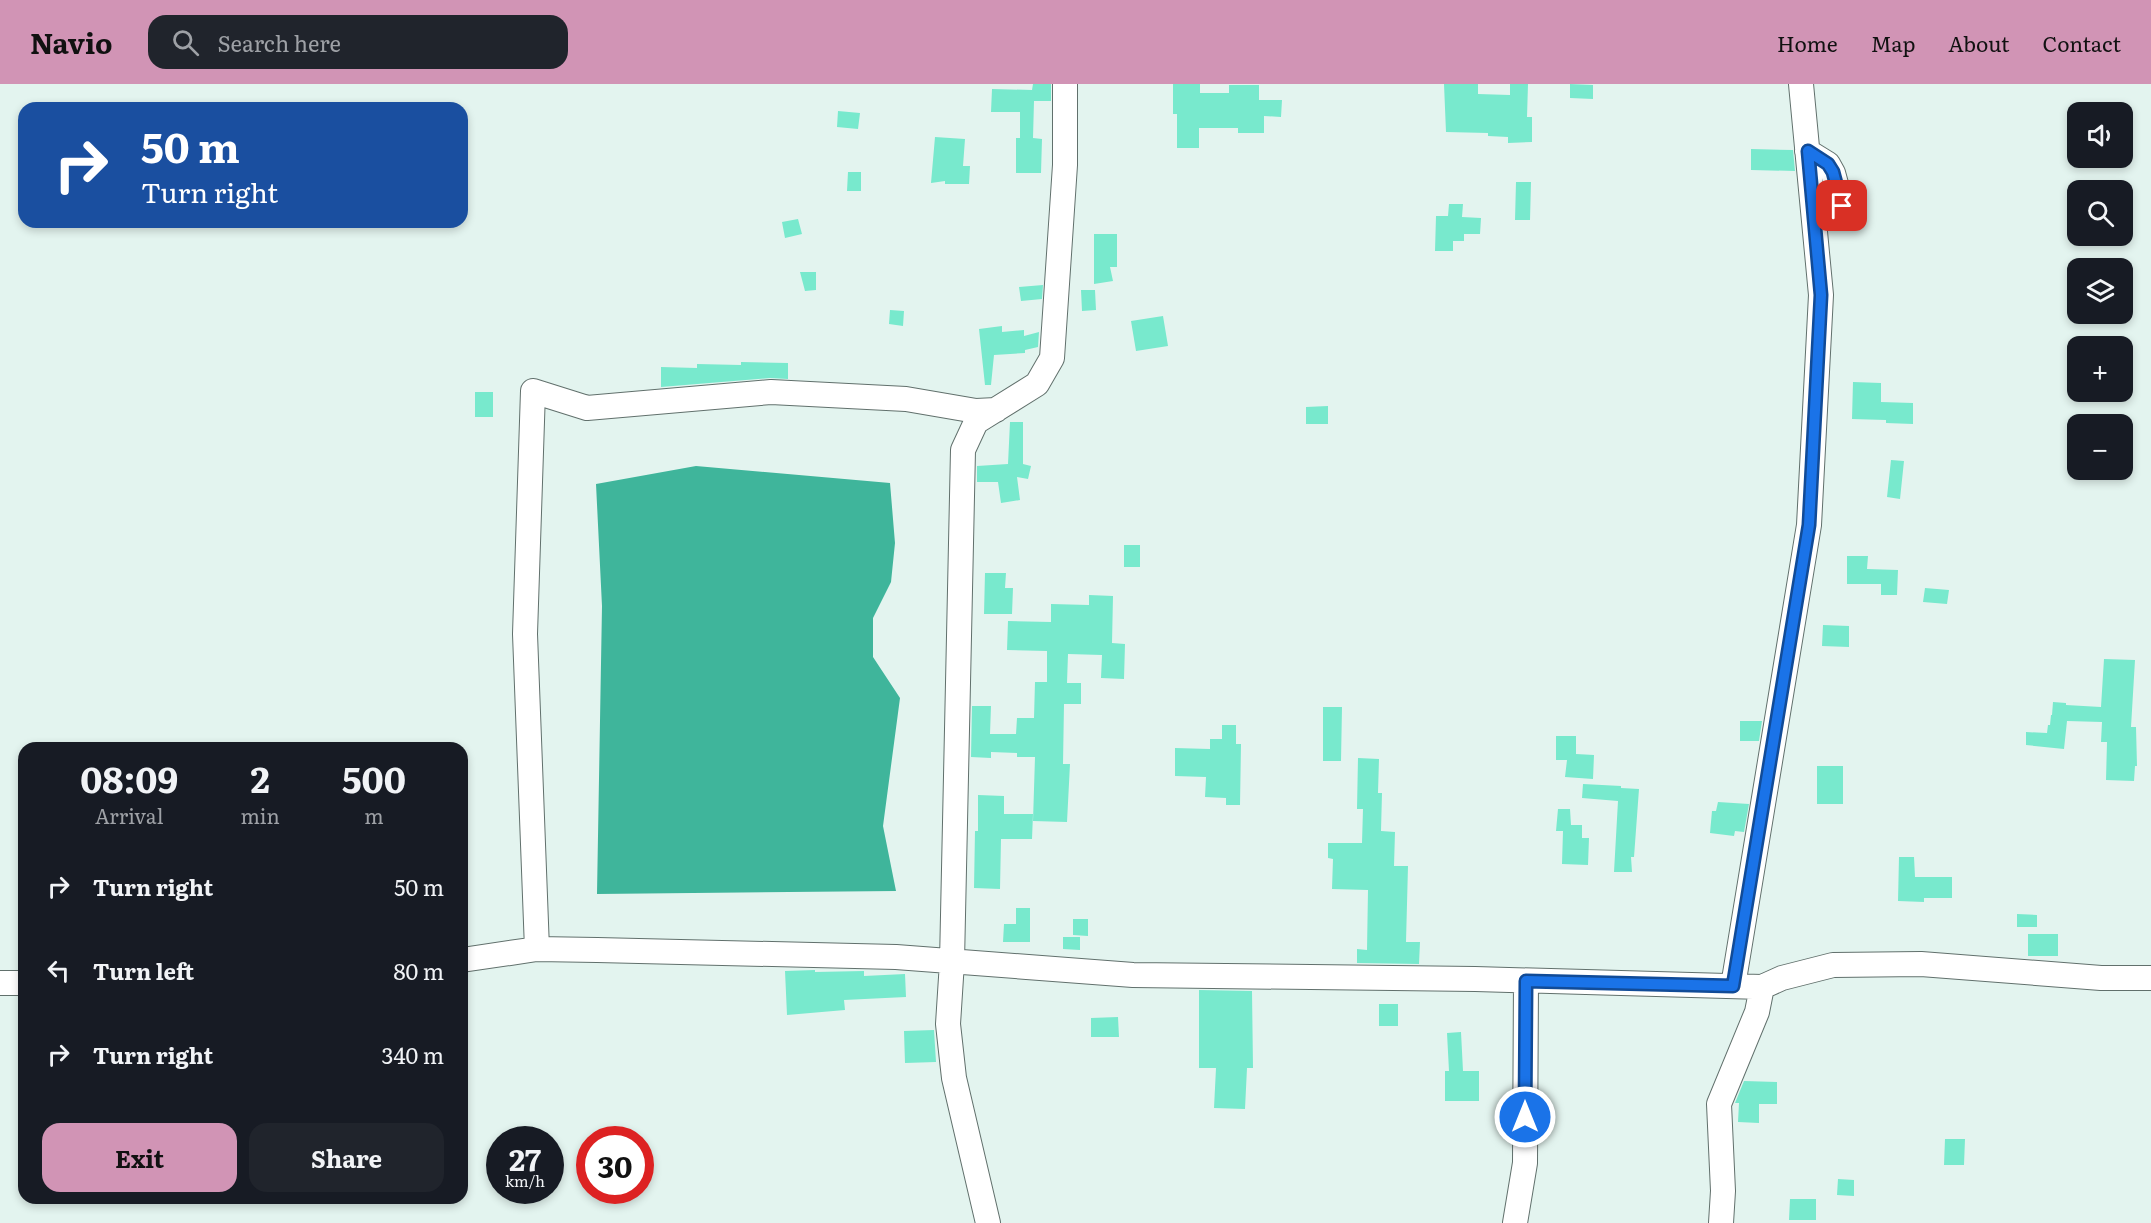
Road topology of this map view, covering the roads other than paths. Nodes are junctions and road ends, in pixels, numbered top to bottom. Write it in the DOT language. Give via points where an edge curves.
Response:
graph roads {
  1 [pos="1065,84"];
  2 [pos="1801,84"];
  3 [pos="1808,151"];
  4 [pos="1842,206"];
  5 [pos="996,410"];
  6 [pos="537,949"];
  7 [pos="468,959"];
  8 [pos="952,962"];
  9 [pos="2151,978"];
  10 [pos="1526,981"];
  11 [pos="0,983"];
  12 [pos="18,983"];
  13 [pos="1733,986"];
  14 [pos="1762,987"];
  15 [pos="988,1223"];
  16 [pos="1515,1223"];
  17 [pos="1721,1223"];
  1 -- 5 [label="street" via="1065,165 1052,358 1037,384"];
  2 -- 3 [label="street"];
  3 -- 4 [label="street" via="1833,172"];
  3 -- 13 [label="street" via="1821,295 1809,525"];
  5 -- 6 [label="street" via="976,411 906,399 771,392 587,408 533,392 525,634"];
  5 -- 8 [label="street" via="976,422 963,450"];
  6 -- 7 [label="street"];
  6 -- 8 [label="street" via="896,957"];
  8 -- 10 [label="street" via="1133,975"];
  8 -- 15 [label="street" via="948,1024 954,1078"];
  9 -- 14 [label="street" via="2101,978 1921,964 1833,965"];
  10 -- 13 [label="street"];
  10 -- 16 [label="street" via="1525,1163"];
  11 -- 12 [label="street"];
  13 -- 14 [label="street"];
  14 -- 17 [label="street" via="1757,1012 1719,1104"];
}
